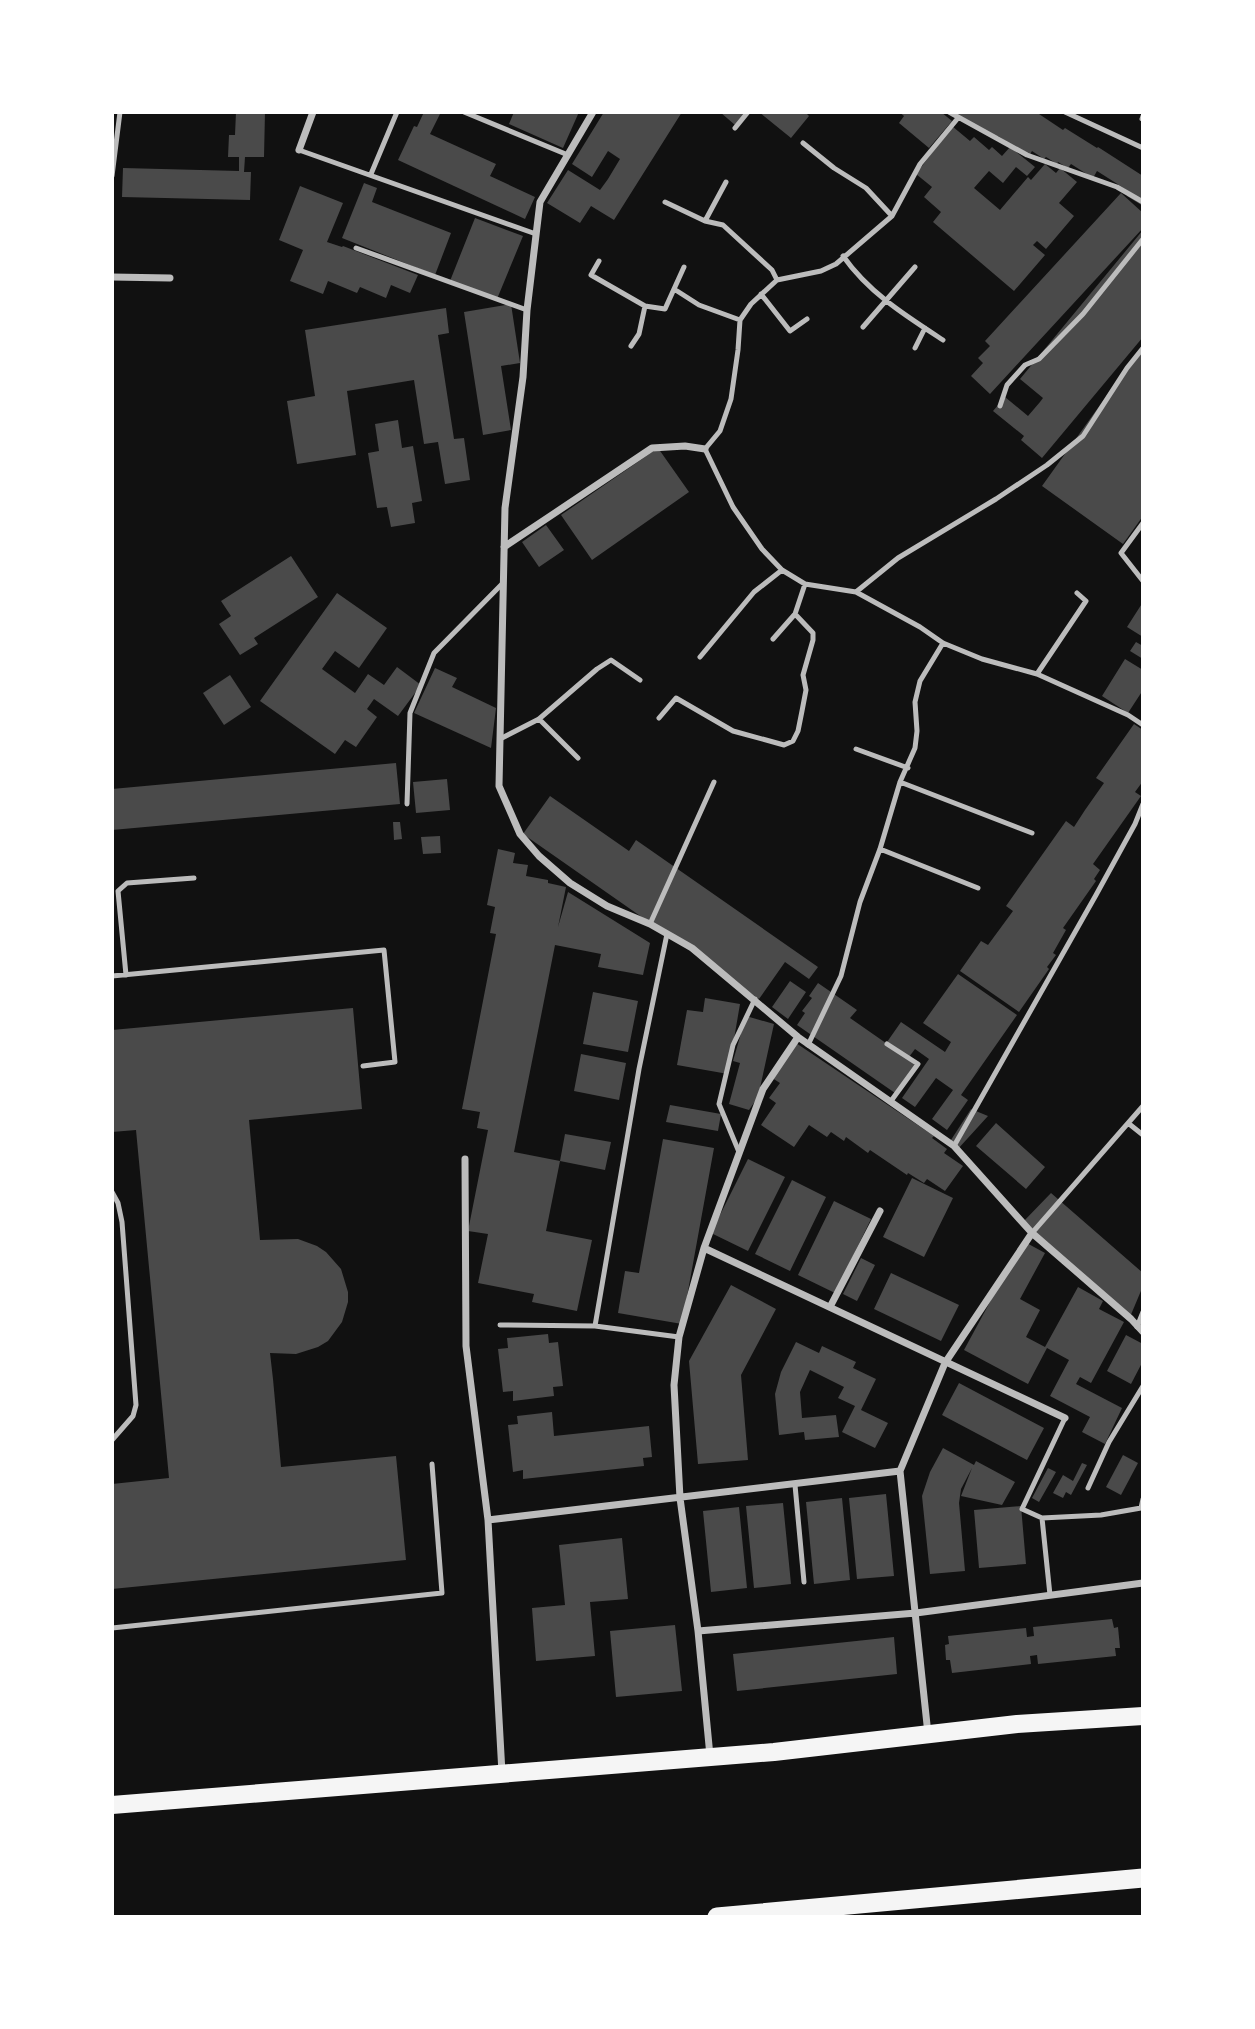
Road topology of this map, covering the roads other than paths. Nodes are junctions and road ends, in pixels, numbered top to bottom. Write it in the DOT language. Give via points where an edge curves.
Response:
graph roads {
  1 [pos="120,112"];
  2 [pos="313,112"];
  3 [pos="397,112"];
  4 [pos="464,112"];
  5 [pos="593,112"];
  6 [pos="748,112"];
  7 [pos="949,112"];
  8 [pos="1065,112"];
  9 [pos="958,118"];
  10 [pos="735,128"];
  11 [pos="803,143"];
  12 [pos="1143,148"];
  13 [pos="299,150"];
  14 [pos="568,155"];
  15 [pos="371,174"];
  16 [pos="112,176"];
  17 [pos="726,182"];
  18 [pos="665,202"];
  19 [pos="1143,202"];
  20 [pos="892,216"];
  21 [pos="705,221"];
  22 [pos="536,234"];
  23 [pos="1143,239"];
  24 [pos="356,248"];
  25 [pos="843,256"];
  26 [pos="599,261"];
  27 [pos="684,267"];
  28 [pos="915,267"];
  29 [pos="112,277"];
  30 [pos="170,278"];
  31 [pos="777,280"];
  32 [pos="674,289"];
  33 [pos="761,294"];
  34 [pos="886,301"];
  35 [pos="645,306"];
  36 [pos="527,310"];
  37 [pos="807,318"];
  38 [pos="740,320"];
  39 [pos="863,327"];
  40 [pos="925,328"];
  41 [pos="943,340"];
  42 [pos="631,346"];
  43 [pos="915,348"];
  44 [pos="1143,348"];
  45 [pos="1000,406"];
  46 [pos="705,449"];
  47 [pos="1143,523"];
  48 [pos="504,547"];
  49 [pos="782,570"];
  50 [pos="1143,581"];
  51 [pos="503,583"];
  52 [pos="805,584"];
  53 [pos="856,592"];
  54 [pos="1077,593"];
  55 [pos="795,614"];
  56 [pos="773,639"];
  57 [pos="943,643"];
  58 [pos="700,657"];
  59 [pos="1037,674"];
  60 [pos="640,680"];
  61 [pos="659,718"];
  62 [pos="539,719"];
  63 [pos="1143,725"];
  64 [pos="500,739"];
  65 [pos="856,749"];
  66 [pos="578,758"];
  67 [pos="908,768"];
  68 [pos="715,782"];
  69 [pos="900,782"];
  70 [pos="407,804"];
  71 [pos="1143,804"];
  72 [pos="1032,833"];
  73 [pos="880,849"];
  74 [pos="194,878"];
  75 [pos="978,888"];
  76 [pos="650,924"];
  77 [pos="667,934"];
  78 [pos="126,975"];
  79 [pos="112,976"];
  80 [pos="755,999"];
  81 [pos="797,1037"];
  82 [pos="887,1044"];
  83 [pos="808,1045"];
  84 [pos="363,1066"];
  85 [pos="891,1101"];
  86 [pos="1143,1106"];
  87 [pos="1128,1123"];
  88 [pos="1143,1135"];
  89 [pos="954,1146"];
  90 [pos="739,1152"];
  91 [pos="465,1159"];
  92 [pos="112,1192"];
  93 [pos="880,1211"];
  94 [pos="1032,1233"];
  95 [pos="704,1248"];
  96 [pos="830,1307"];
  97 [pos="1143,1312"];
  98 [pos="500,1325"];
  99 [pos="595,1326"];
  100 [pos="1140,1329"];
  101 [pos="679,1337"];
  102 [pos="946,1363"];
  103 [pos="1143,1386"];
  104 [pos="1065,1418"];
  105 [pos="112,1440"];
  106 [pos="432,1464"];
  107 [pos="900,1471"];
  108 [pos="795,1485"];
  109 [pos="1088,1488"];
  110 [pos="680,1498"];
  111 [pos="1143,1499"];
  112 [pos="1042,1518"];
  113 [pos="488,1520"];
  114 [pos="804,1581"];
  115 [pos="1143,1583"];
  116 [pos="1050,1595"];
  117 [pos="916,1613"];
  118 [pos="112,1628"];
  119 [pos="698,1631"];
  120 [pos="1143,1716"];
  121 [pos="928,1734"];
  122 [pos="710,1757"];
  123 [pos="502,1774"];
  124 [pos="112,1805"];
  125 [pos="1143,1878"];
  126 [pos="717,1917"];
  1 -- 16 [label="lane"];
  2 -- 13 [label="street"];
  3 -- 15 [label="lane"];
  4 -- 14 [label="lane"];
  5 -- 14 [label="street"];
  6 -- 10 [label="lane"];
  7 -- 9 [label="lane"];
  8 -- 12 [label="lane"];
  9 -- 19 [label="lane" via="1027,155 1117,187"];
  9 -- 20 [label="lane" via="920,164"];
  11 -- 20 [label="lane" via="866,188"];
  13 -- 15 [label="lane"];
  14 -- 22 [label="street" via="540,202"];
  15 -- 22 [label="lane"];
  17 -- 21 [label="lane"];
  18 -- 21 [label="lane"];
  20 -- 25 [label="lane"];
  21 -- 31 [label="lane" via="723,225"];
  22 -- 36 [label="street"];
  23 -- 45 [label="lane" via="1083,314 1007,385"];
  24 -- 36 [label="lane"];
  25 -- 31 [label="lane" via="821,271"];
  25 -- 34 [label="lane" via="860,279"];
  26 -- 35 [label="lane" via="591,275"];
  27 -- 32 [label="lane"];
  28 -- 34 [label="lane"];
  29 -- 30 [label="street"];
  31 -- 33 [label="lane"];
  32 -- 35 [label="lane" via="665,309"];
  32 -- 38 [label="lane" via="699,305"];
  33 -- 37 [label="lane" via="790,331"];
  33 -- 38 [label="lane"];
  34 -- 39 [label="lane"];
  34 -- 40 [label="lane"];
  35 -- 42 [label="lane" via="639,334"];
  36 -- 48 [label="street"];
  38 -- 46 [label="lane" via="731,400 720,431"];
  40 -- 41 [label="lane"];
  40 -- 43 [label="lane"];
  44 -- 53 [label="lane" via="1083,436 1047,465 898,558"];
  46 -- 48 [label="street" via="652,448"];
  46 -- 49 [label="lane" via="733,507 762,550"];
  47 -- 50 [label="lane" via="1121,554"];
  48 -- 51 [label="street"];
  49 -- 52 [label="lane"];
  49 -- 58 [label="lane" via="754,592"];
  51 -- 64 [label="street"];
  51 -- 70 [label="lane" via="434,653 410,713"];
  52 -- 53 [label="lane"];
  52 -- 55 [label="lane"];
  53 -- 57 [label="lane"];
  54 -- 59 [label="lane" via="1086,601"];
  55 -- 56 [label="lane"];
  55 -- 61 [label="lane" via="813,633 813,640 803,675 806,690 799,731 793,741 783,745 733,731 676,698"];
  57 -- 59 [label="lane"];
  57 -- 67 [label="lane" via="920,681 915,702 916,739"];
  59 -- 63 [label="lane"];
  60 -- 62 [label="lane" via="611,660"];
  62 -- 64 [label="lane"];
  62 -- 66 [label="lane"];
  64 -- 76 [label="street" via="499,786 520,834 570,883 607,906"];
  65 -- 67 [label="lane"];
  67 -- 69 [label="lane"];
  68 -- 76 [label="lane"];
  69 -- 72 [label="lane"];
  69 -- 73 [label="lane"];
  71 -- 89 [label="lane"];
  73 -- 75 [label="lane"];
  73 -- 83 [label="lane" via="860,902 841,976"];
  74 -- 78 [label="lane" via="127,883 118,891"];
  76 -- 77 [label="street"];
  77 -- 80 [label="street" via="692,948"];
  77 -- 99 [label="lane"];
  78 -- 79 [label="lane"];
  78 -- 84 [label="lane" via="384,950 394,1062"];
  80 -- 81 [label="street"];
  80 -- 90 [label="lane" via="733,1045 719,1104"];
  81 -- 83 [label="street"];
  81 -- 90 [label="street" via="763,1089"];
  82 -- 85 [label="lane" via="918,1064"];
  83 -- 85 [label="street"];
  85 -- 89 [label="street"];
  86 -- 87 [label="lane"];
  87 -- 88 [label="lane"];
  87 -- 94 [label="lane"];
  89 -- 94 [label="street"];
  90 -- 95 [label="street"];
  91 -- 113 [label="street" via="466,1346"];
  92 -- 105 [label="lane" via="122,1222 136,1405 133,1416"];
  93 -- 96 [label="street"];
  94 -- 100 [label="street"];
  94 -- 102 [label="street"];
  95 -- 96 [label="street"];
  95 -- 101 [label="street"];
  96 -- 102 [label="street"];
  97 -- 100 [label="lane"];
  98 -- 99 [label="lane"];
  99 -- 101 [label="lane"];
  101 -- 110 [label="street" via="674,1385"];
  102 -- 104 [label="street"];
  102 -- 107 [label="street"];
  103 -- 109 [label="lane"];
  104 -- 112 [label="lane" via="1022,1509"];
  106 -- 118 [label="lane" via="442,1593"];
  107 -- 108 [label="street"];
  107 -- 117 [label="street"];
  108 -- 110 [label="street"];
  108 -- 114 [label="lane"];
  110 -- 113 [label="street"];
  110 -- 119 [label="street"];
  111 -- 112 [label="lane" via="1141,1508 1101,1516"];
  112 -- 116 [label="lane"];
  113 -- 123 [label="street"];
  115 -- 116 [label="street"];
  116 -- 117 [label="street"];
  117 -- 119 [label="street"];
  117 -- 121 [label="street"];
  119 -- 122 [label="street"];
  120 -- 121 [label="main road"];
  121 -- 122 [label="main road"];
  122 -- 123 [label="main road"];
  123 -- 124 [label="main road"];
  125 -- 126 [label="highway"];
}
